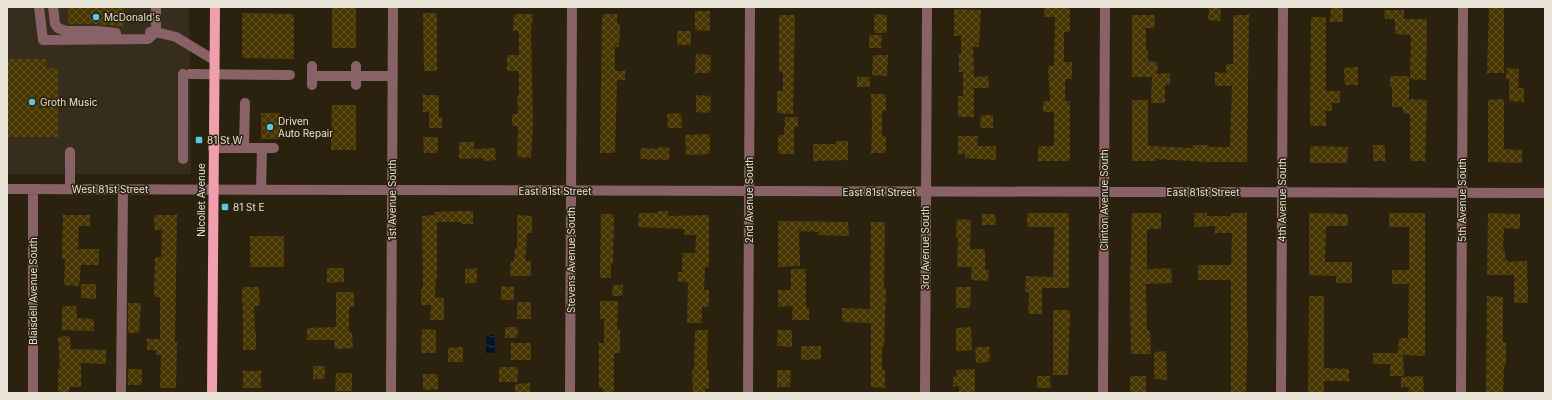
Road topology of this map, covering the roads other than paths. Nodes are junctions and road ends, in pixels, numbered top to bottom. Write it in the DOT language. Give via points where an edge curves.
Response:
graph roads {
  1 [pos="39,7"];
  2 [pos="45,7"];
  3 [pos="53,7"];
  4 [pos="156,7"];
  5 [pos="215,7"];
  6 [pos="393,7"];
  7 [pos="572,7"];
  8 [pos="750,7"];
  9 [pos="927,7"];
  10 [pos="1105,7"];
  11 [pos="1283,7"];
  12 [pos="1462,7"];
  13 [pos="55,24"];
  14 [pos="156,32"];
  15 [pos="214,60"];
  16 [pos="214,74"];
  17 [pos="290,75"];
  18 [pos="312,76"];
  19 [pos="393,76"];
  20 [pos="245,103"];
  21 [pos="213,148"];
  22 [pos="244,148"];
  23 [pos="262,148"];
  24 [pos="274,148"];
  25 [pos="70,152"];
  26 [pos="183,160"];
  27 [pos="33,188"];
  28 [pos="70,188"];
  29 [pos="123,188"];
  30 [pos="213,188"];
  31 [pos="7,189"];
  32 [pos="261,189"];
  33 [pos="392,191"];
  34 [pos="571,191"];
  35 [pos="750,192"];
  36 [pos="926,192"];
  37 [pos="1104,192"];
  38 [pos="1282,192"];
  39 [pos="1462,193"];
  40 [pos="1545,193"];
  41 [pos="33,393"];
  42 [pos="121,393"];
  43 [pos="212,393"];
  44 [pos="391,393"];
  45 [pos="570,393"];
  46 [pos="748,393"];
  47 [pos="925,393"];
  48 [pos="1103,393"];
  49 [pos="1282,393"];
  50 [pos="1461,393"];
  1 -- 14 [label="street" via="43,40 148,39"];
  2 -- 13 [label="street"];
  3 -- 13 [label="street"];
  4 -- 14 [label="street"];
  5 -- 15 [label="main road, Nicollet Avenue"];
  6 -- 19 [label="street, 1st Avenue South"];
  7 -- 34 [label="street, Stevens Avenue South"];
  8 -- 35 [label="street, 2nd Avenue South"];
  9 -- 36 [label="street, 3rd Avenue South"];
  10 -- 37 [label="street, Clinton Avenue South"];
  11 -- 38 [label="street, 4th Avenue South"];
  12 -- 39 [label="street, 5th Avenue South"];
  13 -- 14 [label="street" via="66,31 116,34"];
  14 -- 15 [label="street" via="176,37"];
  15 -- 16 [label="main road, Nicollet Avenue"];
  16 -- 17 [label="street"];
  16 -- 21 [label="main road, Nicollet Avenue"];
  16 -- 26 [label="street" via="187,74"];
  18 -- 19 [label="street"];
  19 -- 33 [label="street, 1st Avenue South"];
  20 -- 22 [label="street"];
  21 -- 22 [label="street"];
  21 -- 30 [label="main road, Nicollet Avenue"];
  22 -- 23 [label="street"];
  23 -- 24 [label="street"];
  23 -- 32 [label="street"];
  25 -- 28 [label="street"];
  27 -- 28 [label="street, West 81st Street"];
  27 -- 31 [label="street, West 81st Street"];
  27 -- 41 [label="street, Blaisdell Avenue South"];
  28 -- 29 [label="street, West 81st Street"];
  29 -- 30 [label="street, West 81st Street"];
  29 -- 42 [label="street"];
  30 -- 32 [label="street, East 81st Street"];
  30 -- 43 [label="main road, Nicollet Avenue"];
  32 -- 33 [label="street, East 81st Street"];
  33 -- 34 [label="street, East 81st Street"];
  33 -- 44 [label="street, 1st Avenue South"];
  34 -- 35 [label="street, East 81st Street"];
  34 -- 45 [label="street, Stevens Avenue South"];
  35 -- 36 [label="street, East 81st Street"];
  35 -- 46 [label="street, 2nd Avenue South"];
  36 -- 37 [label="street, East 81st Street"];
  36 -- 47 [label="street, 3rd Avenue South"];
  37 -- 38 [label="street, East 81st Street"];
  37 -- 48 [label="street, Clinton Avenue South"];
  38 -- 39 [label="street, East 81st Street"];
  38 -- 49 [label="street, 4th Avenue South"];
  39 -- 40 [label="street, East 81st Street"];
  39 -- 50 [label="street, 5th Avenue South"];
}
